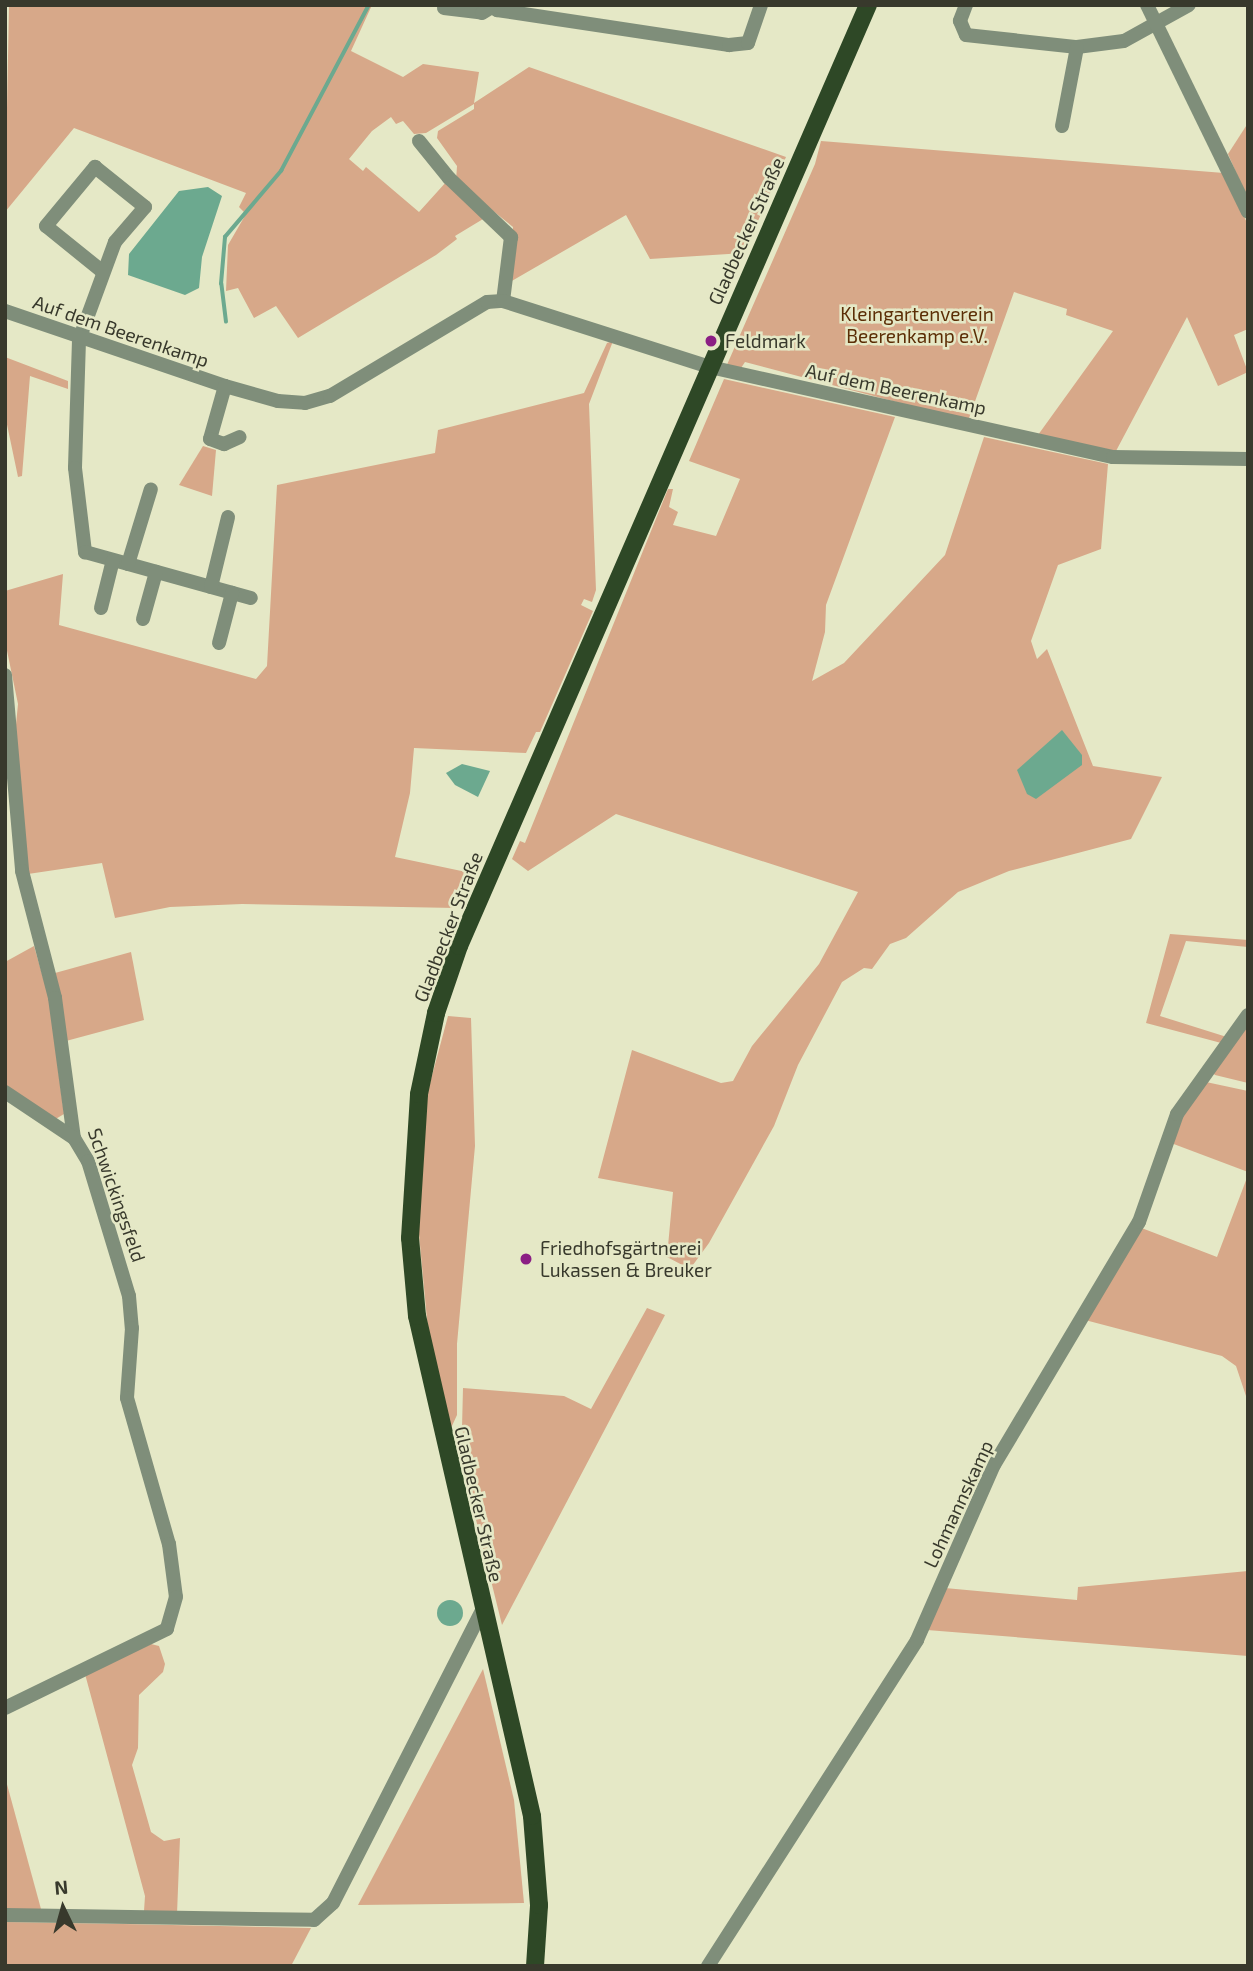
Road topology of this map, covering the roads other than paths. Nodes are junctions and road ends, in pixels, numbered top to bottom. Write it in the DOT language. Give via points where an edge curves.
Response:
graph roads {
  1 [pos="761,5"];
  2 [pos="868,5"];
  3 [pos="966,5"];
  4 [pos="1147,5"];
  5 [pos="1189,5"];
  6 [pos="491,6"];
  7 [pos="444,8"];
  8 [pos="1156,23"];
  9 [pos="1077,47"];
  10 [pos="1062,126"];
  11 [pos="419,141"];
  12 [pos="1247,211"];
  13 [pos="103,272"];
  14 [pos="503,301"];
  15 [pos="5,311"];
  16 [pos="79,340"];
  17 [pos="710,367"];
  18 [pos="225,386"];
  19 [pos="240,437"];
  20 [pos="1248,459"];
  21 [pos="151,489"];
  22 [pos="228,517"];
  23 [pos="113,560"];
  24 [pos="128,564"];
  25 [pos="156,572"];
  26 [pos="211,587"];
  27 [pos="232,593"];
  28 [pos="251,598"];
  29 [pos="101,608"];
  30 [pos="143,619"];
  31 [pos="219,643"];
  32 [pos="5,676"];
  33 [pos="1248,1015"];
  34 [pos="5,1091"];
  35 [pos="75,1138"];
  36 [pos="482,1611"];
  37 [pos="5,1708"];
  38 [pos="5,1915"];
  39 [pos="535,1966"];
  40 [pos="708,1966"];
  1 -- 6 [label="street" via="748,43 729,45"];
  2 -- 17 [label="main road, Gladbecker Straße"];
  3 -- 9 [label="street" via="960,21 966,35"];
  4 -- 8 [label="street"];
  5 -- 8 [label="street"];
  6 -- 7 [label="street" via="482,13"];
  8 -- 9 [label="street" via="1124,41"];
  8 -- 12 [label="street"];
  9 -- 10 [label="street"];
  11 -- 14 [label="street" via="449,178 511,237"];
  13 -- 13 [label="street" via="116,243 145,207 95,167 46,226"];
  13 -- 16 [label="street"];
  14 -- 17 [label="street, Auf dem Beerenkamp"];
  14 -- 18 [label="street, Auf dem Beerenkamp" via="487,302 330,396 304,403 278,401"];
  15 -- 16 [label="street, Auf dem Beerenkamp"];
  16 -- 18 [label="street, Auf dem Beerenkamp"];
  16 -- 23 [label="street" via="74,449 80,538 85,552"];
  17 -- 20 [label="street, Auf dem Beerenkamp" via="1113,457"];
  17 -- 36 [label="main road, Gladbecker Straße" via="459,946 436,1013 419,1094 410,1238 416,1316"];
  18 -- 19 [label="street, Auf dem Beerenkamp" via="210,439 224,444"];
  21 -- 24 [label="street"];
  22 -- 26 [label="street"];
  23 -- 24 [label="street"];
  23 -- 29 [label="street"];
  24 -- 25 [label="street"];
  25 -- 26 [label="street"];
  25 -- 30 [label="street"];
  26 -- 27 [label="street"];
  27 -- 28 [label="street"];
  27 -- 31 [label="street"];
  32 -- 35 [label="street, Schwickingsfeld" via="22,871 55,998"];
  33 -- 40 [label="street, Lohmannskamp" via="1177,1114 1139,1222 994,1465 917,1640"];
  34 -- 35 [label="street"];
  35 -- 37 [label="street, Schwickingsfeld" via="88,1161 129,1296 132,1328 127,1398 170,1544 176,1597 167,1629"];
  36 -- 38 [label="street" via="333,1903 314,1920"];
  36 -- 39 [label="main road, Gladbecker Straße" via="532,1816 539,1905"];
}
